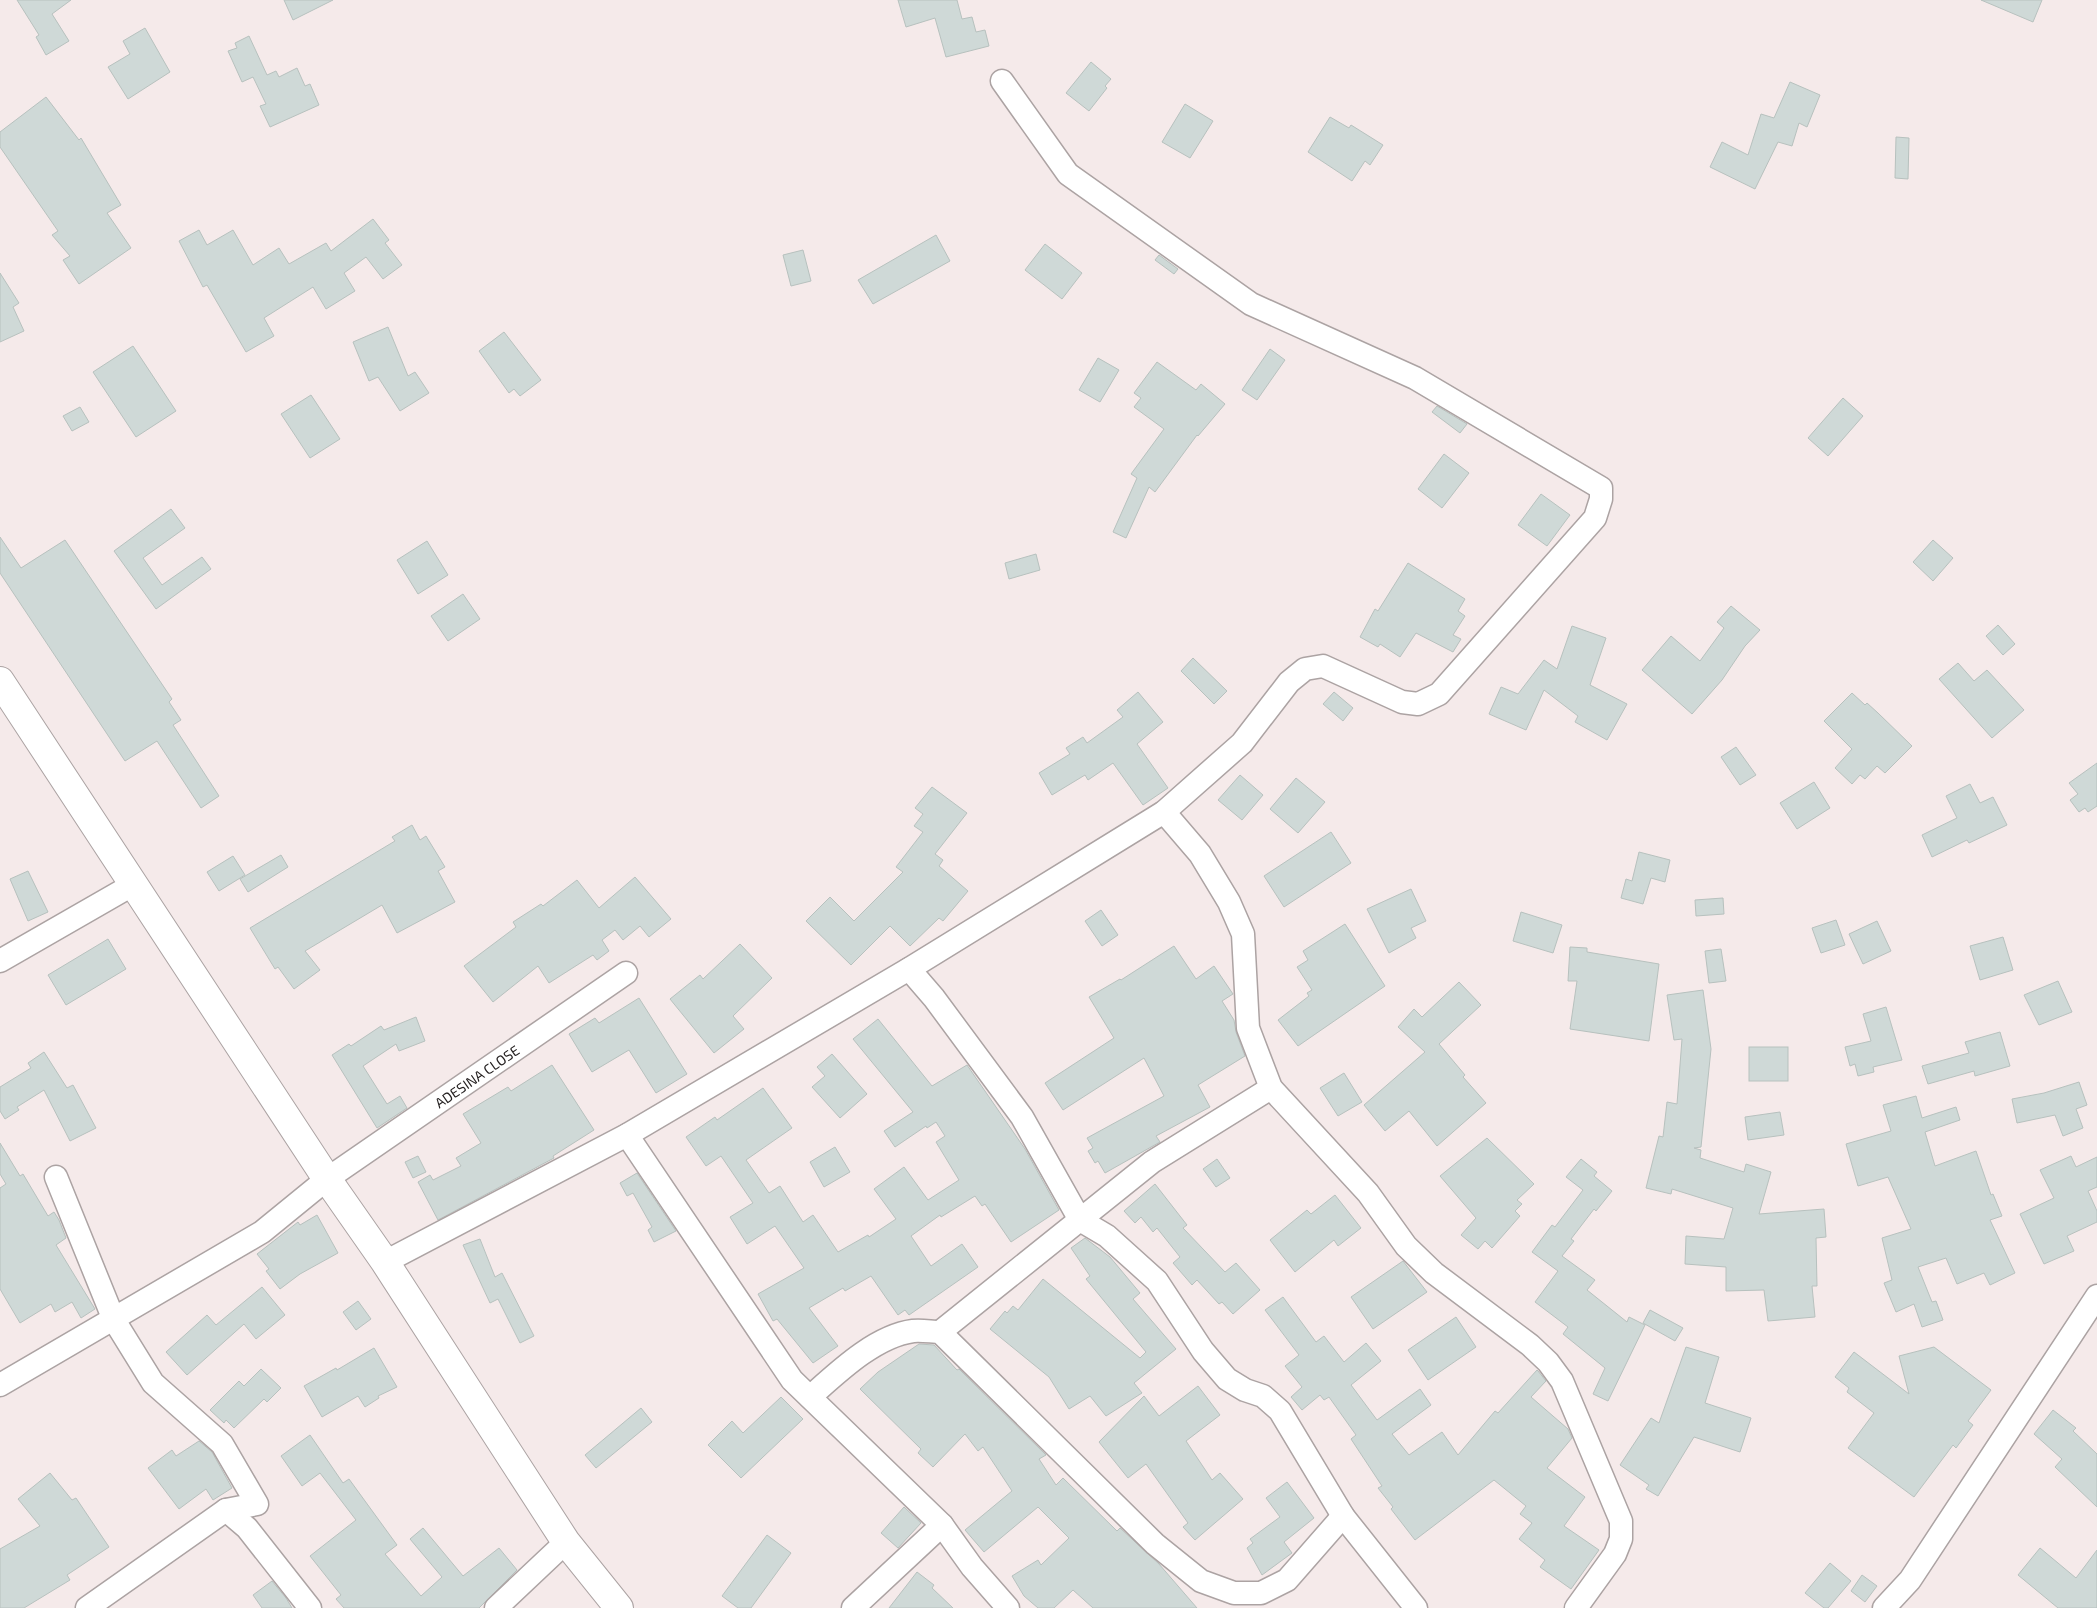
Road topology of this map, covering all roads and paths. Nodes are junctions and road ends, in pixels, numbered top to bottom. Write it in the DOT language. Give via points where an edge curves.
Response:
graph roads {
  1 [pos="1002,81"];
  2 [pos="0,681"];
  3 [pos="1164,812"];
  4 [pos="134,884"];
  5 [pos="0,961"];
  6 [pos="909,969"];
  7 [pos="626,973"];
  8 [pos="1271,1088"];
  9 [pos="627,1136"];
  10 [pos="56,1177"];
  11 [pos="327,1179"];
  12 [pos="1080,1220"];
  13 [pos="385,1262"];
  14 [pos="2097,1296"];
  15 [pos="114,1320"];
  16 [pos="940,1332"];
  17 [pos="0,1385"];
  18 [pos="810,1397"];
  19 [pos="226,1510"];
  20 [pos="1343,1516"];
  21 [pos="942,1525"];
  22 [pos="566,1542"];
  23 [pos="87,1608"];
  24 [pos="310,1608"];
  25 [pos="496,1608"];
  26 [pos="618,1608"];
  27 [pos="853,1608"];
  28 [pos="1008,1608"];
  29 [pos="1416,1608"];
  30 [pos="1576,1608"];
  31 [pos="1884,1608"];
  1 -- 3 [label="street" via="1068,174 1251,304 1415,378 1601,488 1594,518 1439,694 1418,704 1402,702 1323,666 1305,669 1289,682 1242,743"];
  2 -- 4 [label="main road"];
  3 -- 6 [label="street"];
  3 -- 8 [label="street" via="1200,854 1229,902 1243,934 1248,1028"];
  4 -- 5 [label="street"];
  4 -- 11 [label="main road"];
  6 -- 9 [label="street"];
  6 -- 12 [label="street" via="1022,1117"];
  7 -- 11 [label="street, ADESINA CLOSE"];
  8 -- 12 [label="street" via="1152,1162"];
  8 -- 30 [label="street" via="1368,1193 1406,1246 1434,1273 1530,1345 1562,1381 1621,1521 1622,1539 1615,1554"];
  9 -- 13 [label="street"];
  9 -- 18 [label="street" via="792,1380"];
  10 -- 15 [label="street"];
  11 -- 13 [label="main road"];
  11 -- 15 [label="street, ADESINA CLOSE" via="262,1232"];
  12 -- 16 [label="street"];
  12 -- 20 [label="street" via="1107,1236 1157,1281 1203,1351 1227,1379 1263,1396 1280,1411"];
  13 -- 22 [label="main road"];
  14 -- 31 [label="street" via="1910,1580"];
  15 -- 17 [label="street, ADESINA CLOSE"];
  15 -- 19 [label="street" via="153,1384 222,1444 257,1504"];
  16 -- 18 [label="street" via="913,1331 889,1338 850,1362"];
  16 -- 20 [label="street" via="1155,1544 1201,1581 1234,1593 1261,1593 1287,1580"];
  18 -- 21 [label="street"];
  19 -- 23 [label="street"];
  19 -- 24 [label="street" via="247,1528"];
  20 -- 29 [label="street"];
  21 -- 27 [label="street"];
  21 -- 28 [label="street" via="972,1567"];
  22 -- 25 [label="street"];
  22 -- 26 [label="main road"];
}
